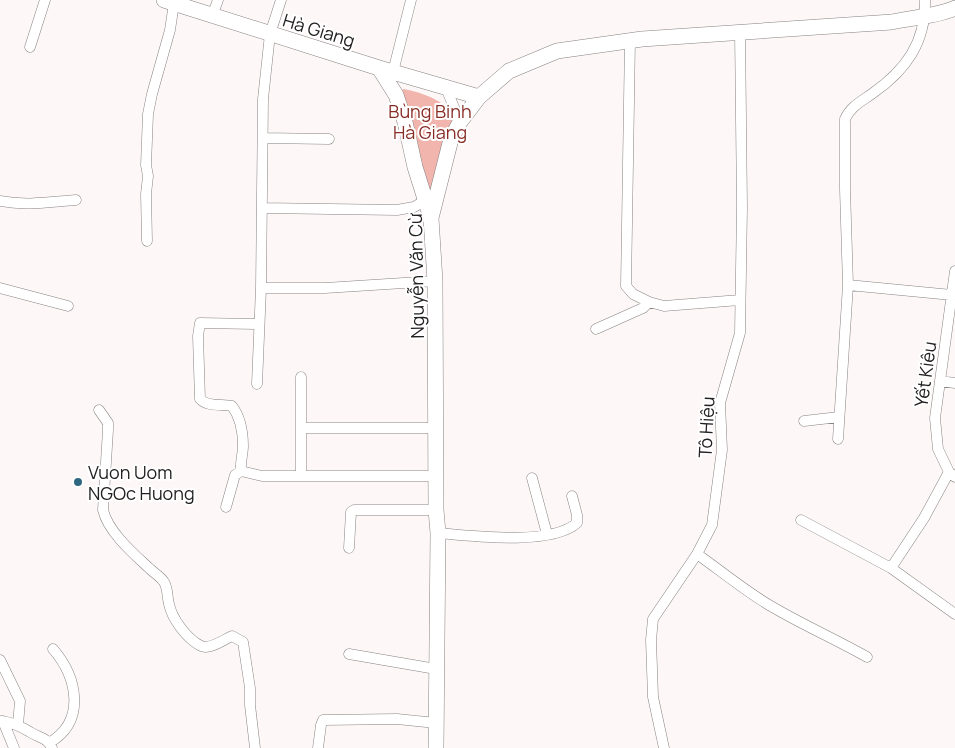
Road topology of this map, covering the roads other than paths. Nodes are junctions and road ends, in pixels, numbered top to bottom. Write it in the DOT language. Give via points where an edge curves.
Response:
graph roads {
  1 [pos="45,0"];
  2 [pos="281,0"];
  3 [pos="411,0"];
  4 [pos="169,2"];
  5 [pos="214,5"];
  6 [pos="926,7"];
  7 [pos="951,12"];
  8 [pos="740,32"];
  9 [pos="270,34"];
  10 [pos="630,40"];
  11 [pos="30,47"];
  12 [pos="386,70"];
  13 [pos="446,88"];
  14 [pos="480,97"];
  15 [pos="460,122"];
  16 [pos="263,138"];
  17 [pos="329,139"];
  18 [pos="76,200"];
  19 [pos="0,201"];
  20 [pos="424,201"];
  21 [pos="262,208"];
  22 [pos="431,218"];
  23 [pos="147,241"];
  24 [pos="955,271"];
  25 [pos="435,281"];
  26 [pos="848,285"];
  27 [pos="0,288"];
  28 [pos="261,288"];
  29 [pos="952,295"];
  30 [pos="740,300"];
  31 [pos="649,302"];
  32 [pos="68,306"];
  33 [pos="259,324"];
  34 [pos="596,328"];
  35 [pos="301,377"];
  36 [pos="940,381"];
  37 [pos="955,383"];
  38 [pos="257,384"];
  39 [pos="99,410"];
  40 [pos="839,417"];
  41 [pos="804,421"];
  42 [pos="302,428"];
  43 [pos="436,428"];
  44 [pos="838,439"];
  45 [pos="241,471"];
  46 [pos="952,474"];
  47 [pos="301,476"];
  48 [pos="436,476"];
  49 [pos="532,478"];
  50 [pos="572,496"];
  51 [pos="226,507"];
  52 [pos="436,510"];
  53 [pos="801,520"];
  54 [pos="438,533"];
  55 [pos="548,534"];
  56 [pos="349,548"];
  57 [pos="697,554"];
  58 [pos="891,568"];
  59 [pos="955,614"];
  60 [pos="53,648"];
  61 [pos="349,654"];
  62 [pos="867,657"];
  63 [pos="0,660"];
  64 [pos="436,669"];
  65 [pos="2,721"];
  66 [pos="436,723"];
  67 [pos="18,725"];
  68 [pos="50,746"];
  69 [pos="14,748"];
  70 [pos="256,748"];
  71 [pos="318,748"];
  72 [pos="436,748"];
  73 [pos="664,748"];
  1 -- 11 [label="street"];
  2 -- 9 [label="street"];
  3 -- 12 [label="street"];
  4 -- 5 [label="highway, Hà Giang"];
  4 -- 23 [label="street" via="170,30 148,114"];
  5 -- 9 [label="highway, Hà Giang"];
  6 -- 7 [label="highway, Nguyễn Văn Cừ"];
  6 -- 8 [label="highway, Nguyễn Văn Cừ" via="892,22"];
  6 -- 26 [label="street" via="918,44 901,69 888,83 849,111 846,118"];
  8 -- 10 [label="highway, Nguyễn Văn Cừ"];
  8 -- 30 [label="street, Tô Hiệu"];
  9 -- 12 [label="highway, Hà Giang"];
  9 -- 16 [label="street" via="263,99"];
  10 -- 14 [label="highway, Nguyễn Văn Cừ" via="558,51 509,71"];
  10 -- 31 [label="street" via="625,282 633,294"];
  12 -- 13 [label="highway, Hà Giang"];
  12 -- 20 [label="highway" via="405,122"];
  13 -- 14 [label="highway, Hà Giang"];
  13 -- 15 [label="street"];
  14 -- 15 [label="highway, Nguyễn Văn Cừ"];
  15 -- 22 [label="highway, Nguyễn Văn Cừ" via="451,139"];
  16 -- 17 [label="street"];
  16 -- 21 [label="street"];
  18 -- 19 [label="street" via="26,204"];
  20 -- 21 [label="street" via="414,207 397,210"];
  20 -- 22 [label="highway"];
  21 -- 28 [label="street"];
  22 -- 25 [label="highway, Nguyễn Văn Cừ"];
  24 -- 29 [label="street, Yết Kiêu"];
  25 -- 28 [label="street"];
  25 -- 43 [label="highway, Nguyễn Văn Cừ"];
  26 -- 29 [label="street"];
  26 -- 40 [label="street"];
  27 -- 32 [label="street"];
  28 -- 33 [label="street"];
  29 -- 36 [label="street, Yết Kiêu"];
  30 -- 31 [label="street" via="664,306"];
  30 -- 57 [label="street, Tô Hiệu" via="740,332 720,403 722,450 712,525"];
  31 -- 34 [label="street" via="643,308"];
  33 -- 38 [label="street"];
  33 -- 45 [label="street" via="200,323 198,336 200,399 202,402 232,406 240,419"];
  35 -- 42 [label="street"];
  36 -- 37 [label="street"];
  36 -- 46 [label="street, Yết Kiêu" via="935,418 938,448"];
  39 -- 70 [label="street" via="108,423 105,518 133,553 164,582 173,617 193,640 208,648 232,636 243,642"];
  40 -- 41 [label="street"];
  40 -- 44 [label="street"];
  42 -- 43 [label="street"];
  42 -- 47 [label="street"];
  43 -- 48 [label="highway, Nguyễn Văn Cừ"];
  45 -- 47 [label="street" via="262,476"];
  45 -- 51 [label="street" via="235,475"];
  46 -- 58 [label="street"];
  47 -- 48 [label="street"];
  48 -- 52 [label="highway, Nguyễn Văn Cừ"];
  49 -- 55 [label="street"];
  50 -- 55 [label="street" via="577,523"];
  52 -- 54 [label="highway, Nguyễn Văn Cừ"];
  52 -- 56 [label="street" via="354,510 350,515"];
  53 -- 58 [label="street"];
  54 -- 55 [label="street" via="499,538"];
  54 -- 64 [label="highway, Nguyễn Văn Cừ"];
  57 -- 62 [label="street" via="766,604"];
  57 -- 73 [label="street, Tô Hiệu" via="653,619 653,697"];
  58 -- 59 [label="street"];
  60 -- 68 [label="street" via="70,681 74,710 68,726"];
  61 -- 64 [label="street"];
  63 -- 67 [label="street" via="20,701"];
  64 -- 66 [label="highway, Nguyễn Văn Cừ"];
  65 -- 67 [label="street"];
  65 -- 69 [label="street"];
  66 -- 71 [label="street" via="397,719 323,720"];
  66 -- 72 [label="highway, Nguyễn Văn Cừ"];
  67 -- 68 [label="street" via="43,737"];
}
